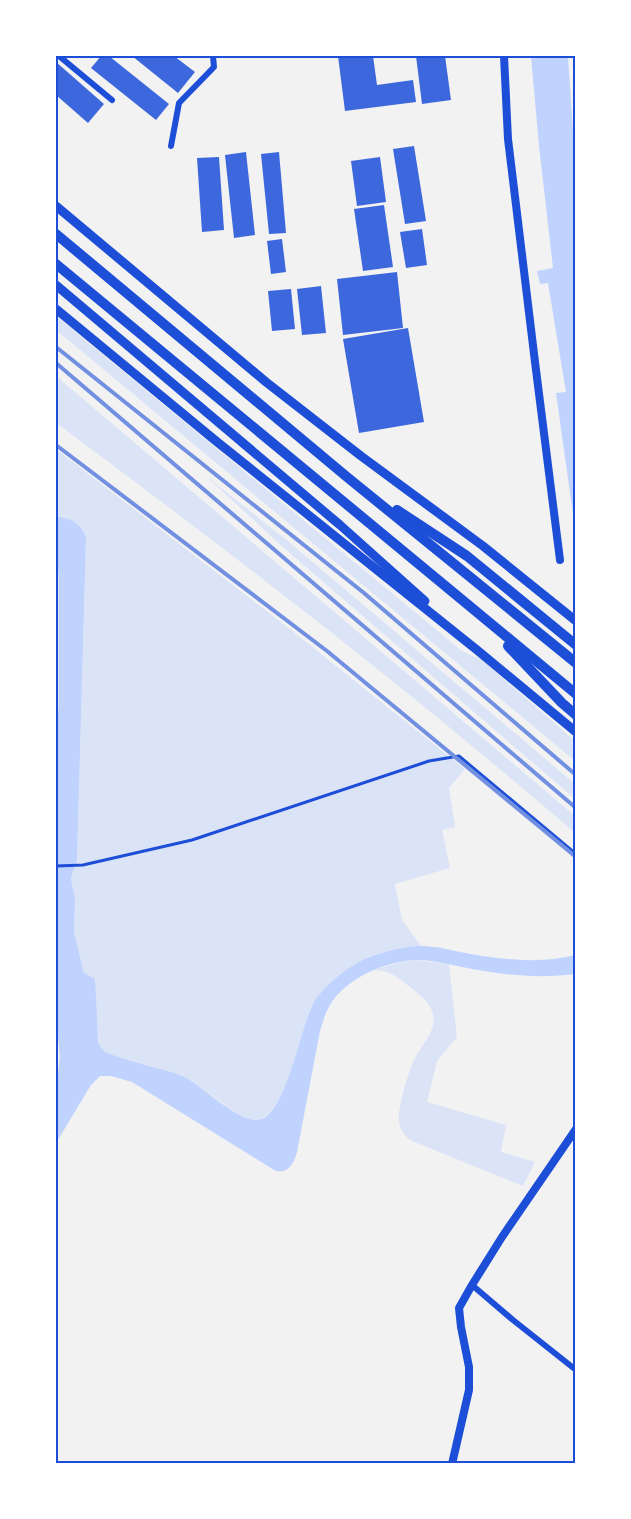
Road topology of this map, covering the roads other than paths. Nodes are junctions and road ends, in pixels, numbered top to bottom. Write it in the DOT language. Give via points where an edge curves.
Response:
graph roads {
  1 [pos="59,56"];
  2 [pos="213,56"];
  3 [pos="504,56"];
  4 [pos="112,100"];
  5 [pos="171,146"];
  6 [pos="56,206"];
  7 [pos="56,234"];
  8 [pos="56,264"];
  9 [pos="56,285"];
  10 [pos="56,309"];
  11 [pos="346,477"];
  12 [pos="560,560"];
  13 [pos="476,612"];
  14 [pos="576,621"];
  15 [pos="576,645"];
  16 [pos="477,650"];
  17 [pos="576,663"];
  18 [pos="572,691"];
  19 [pos="576,715"];
  20 [pos="576,732"];
  21 [pos="576,854"];
  22 [pos="56,866"];
  23 [pos="576,1129"];
  24 [pos="472,1285"];
  25 [pos="576,1370"];
  26 [pos="452,1464"];
  1 -- 4 [label="street"];
  2 -- 5 [label="street" via="213,67 179,103"];
  3 -- 12 [label="street" via="508,140"];
  6 -- 14 [label="main road" via="266,382"];
  7 -- 11 [label="highway"];
  8 -- 13 [label="highway"];
  9 -- 16 [label="main road" via="340,525"];
  10 -- 16 [label="main road"];
  11 -- 15 [label="highway" via="467,556"];
  11 -- 17 [label="highway"];
  13 -- 18 [label="highway"];
  13 -- 19 [label="highway"];
  16 -- 20 [label="main road"];
  21 -- 22 [label="lane" via="459,756 429,761 192,840 76,866"];
  23 -- 24 [label="street"];
  24 -- 25 [label="street"];
  24 -- 26 [label="street" via="459,1308 470,1367 469,1390"];
}
